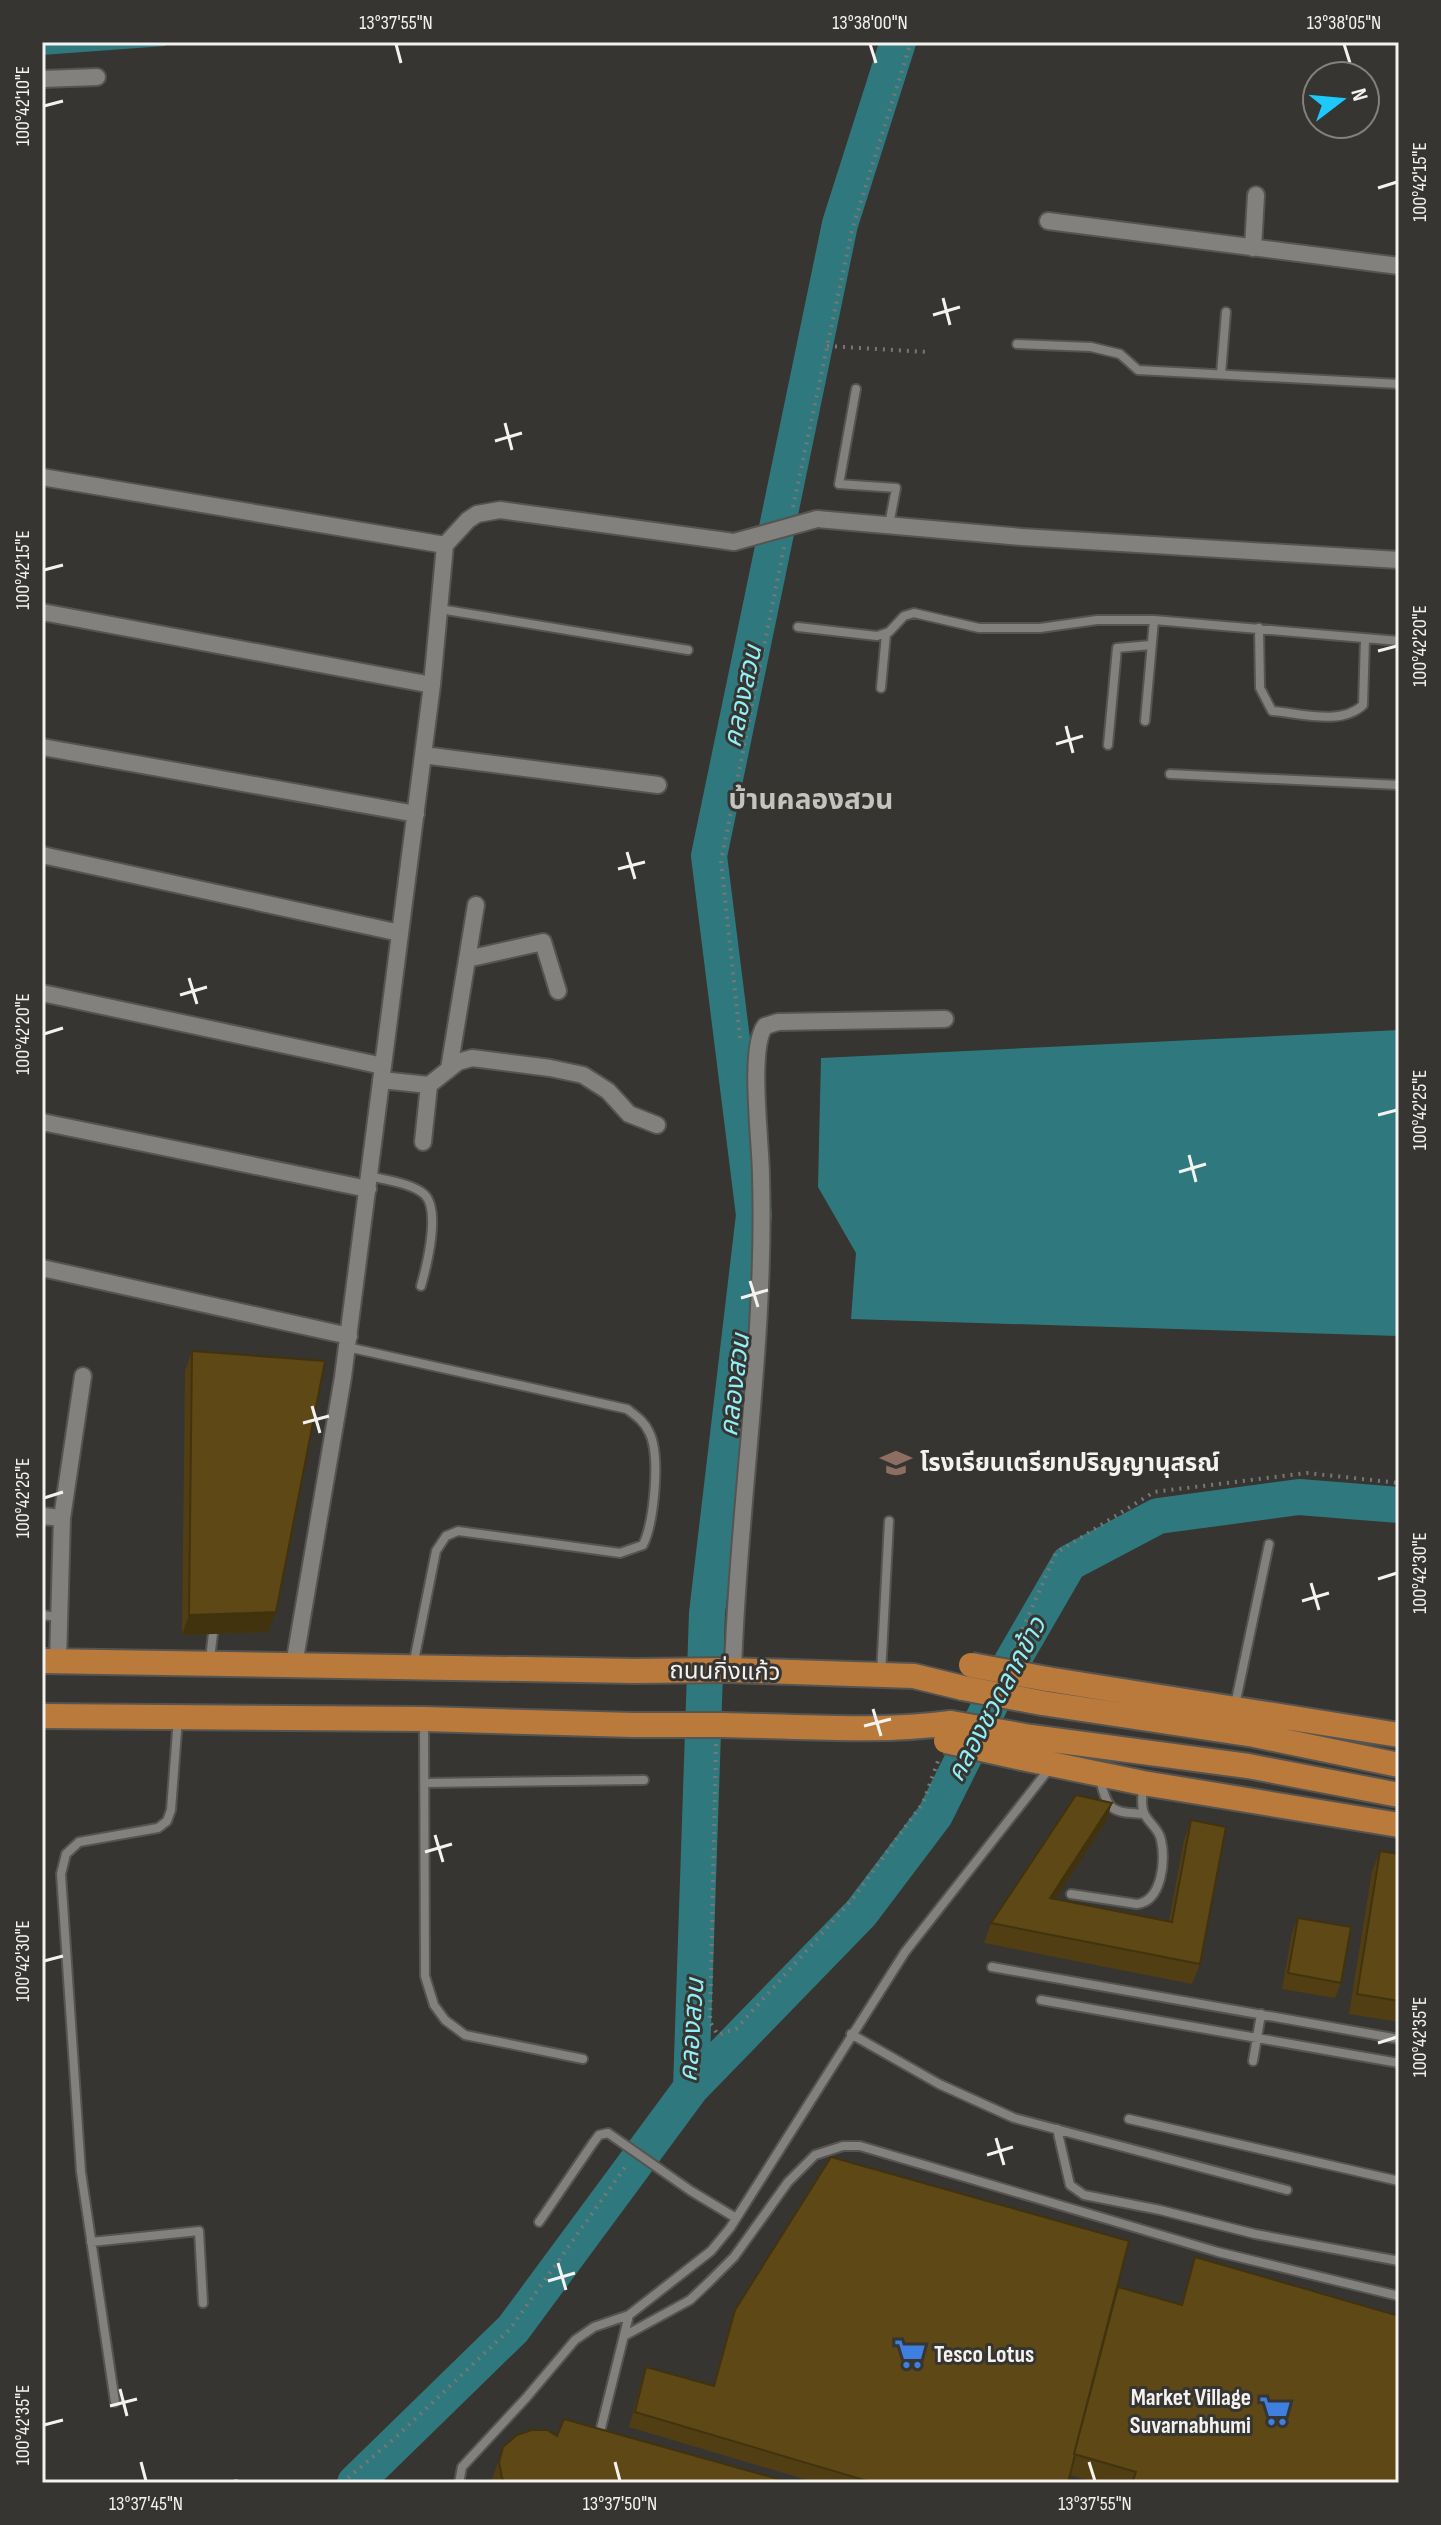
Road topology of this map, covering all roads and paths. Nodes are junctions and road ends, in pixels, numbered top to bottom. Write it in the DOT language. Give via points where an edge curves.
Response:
graph roads {
  1 [pos="911,42"];
  2 [pos="97,77"];
  3 [pos="42,79"];
  4 [pos="1256,195"];
  5 [pos="1048,221"];
  6 [pos="1253,248"];
  7 [pos="1399,266"];
  8 [pos="1226,312"];
  9 [pos="1017,344"];
  10 [pos="827,346"];
  11 [pos="927,352"];
  12 [pos="1221,374"];
  13 [pos="1399,384"];
  14 [pos="856,389"];
  15 [pos="42,477"];
  16 [pos="791,513"];
  17 [pos="889,525"];
  18 [pos="785,543"];
  19 [pos="445,545"];
  20 [pos="1399,560"];
  21 [pos="439,608"];
  22 [pos="42,612"];
  23 [pos="1154,620"];
  24 [pos="798,627"];
  25 [pos="1259,628"];
  26 [pos="886,634"];
  27 [pos="1365,639"];
  28 [pos="1399,641"];
  29 [pos="1151,645"];
  30 [pos="688,650"];
  31 [pos="432,685"];
  32 [pos="881,688"];
  33 [pos="1145,721"];
  34 [pos="1108,745"];
  35 [pos="42,747"];
  36 [pos="423,755"];
  37 [pos="1170,774"];
  38 [pos="658,785"];
  39 [pos="1399,785"];
  40 [pos="416,814"];
  41 [pos="42,855"];
  42 [pos="476,905"];
  43 [pos="400,933"];
  44 [pos="467,959"];
  45 [pos="558,991"];
  46 [pos="42,993"];
  47 [pos="945,1019"];
  48 [pos="742,1052"];
  49 [pos="449,1069"];
  50 [pos="382,1073"];
  51 [pos="429,1085"];
  52 [pos="42,1122"];
  53 [pos="657,1125"];
  54 [pos="423,1142"];
  55 [pos="368,1183"];
  56 [pos="42,1268"];
  57 [pos="421,1286"];
  58 [pos="348,1342"];
  59 [pos="83,1376"];
  60 [pos="1399,1483"];
  61 [pos="42,1516"];
  62 [pos="62,1518"];
  63 [pos="889,1521"];
  64 [pos="1269,1544"];
  65 [pos="50,1616"];
  66 [pos="214,1621"];
  67 [pos="1011,1657"];
  68 [pos="50,1661"];
  69 [pos="210,1664"];
  70 [pos="294,1665"];
  71 [pos="412,1668"];
  72 [pos="731,1670"];
  73 [pos="881,1675"];
  74 [pos="1045,1691"];
  75 [pos="1234,1710"];
  76 [pos="42,1716"];
  77 [pos="178,1717"];
  78 [pos="424,1719"];
  79 [pos="719,1731"];
  80 [pos="1399,1735"];
  81 [pos="946,1740"];
  82 [pos="1026,1748"];
  83 [pos="1399,1765"];
  84 [pos="1052,1766"];
  85 [pos="1099,1775"];
  86 [pos="644,1780"];
  87 [pos="425,1783"];
  88 [pos="1143,1783"];
  89 [pos="1399,1795"];
  90 [pos="1144,1814"];
  91 [pos="1399,1825"];
  92 [pos="1071,1894"];
  93 [pos="992,1967"];
  94 [pos="1041,2000"];
  95 [pos="1261,2014"];
  96 [pos="851,2034"];
  97 [pos="1257,2038"];
  98 [pos="1399,2039"];
  99 [pos="583,2059"];
  100 [pos="1253,2061"];
  101 [pos="1399,2063"];
  102 [pos="1129,2119"];
  103 [pos="1057,2129"];
  104 [pos="637,2152"];
  105 [pos="1399,2181"];
  106 [pos="1287,2190"];
  107 [pos="736,2218"];
  108 [pos="539,2222"];
  109 [pos="91,2242"];
  110 [pos="1399,2261"];
  111 [pos="1399,2296"];
  112 [pos="203,2303"];
  113 [pos="629,2315"];
  114 [pos="624,2336"];
  115 [pos="115,2402"];
  116 [pos="599,2437"];
  117 [pos="612,2440"];
  118 [pos="596,2448"];
  119 [pos="342,2483"];
  120 [pos="459,2483"];
  1 -- 10 [label="path" via="852,230"];
  2 -- 3 [label="street"];
  4 -- 6 [label="street"];
  5 -- 6 [label="street"];
  6 -- 7 [label="street"];
  8 -- 12 [label="lane"];
  9 -- 12 [label="lane" via="1091,347 1120,354 1138,370"];
  10 -- 11 [label="path"];
  10 -- 16 [label="path"];
  12 -- 13 [label="lane"];
  14 -- 17 [label="lane" via="839,484 896,488"];
  15 -- 19 [label="street"];
  17 -- 19 [label="street, bridge" via="817,519 734,542 500,510 477,514"];
  17 -- 20 [label="street"];
  18 -- 48 [label="path" via="721,861"];
  19 -- 21 [label="street"];
  21 -- 30 [label="lane"];
  21 -- 31 [label="street"];
  22 -- 31 [label="street"];
  23 -- 25 [label="lane"];
  23 -- 26 [label="lane" via="979,628 914,613"];
  23 -- 29 [label="lane"];
  24 -- 26 [label="lane"];
  25 -- 27 [label="lane"];
  25 -- 27 [label="lane" via="1260,688 1272,711 1343,717 1356,711 1363,705"];
  26 -- 32 [label="lane"];
  27 -- 28 [label="lane"];
  29 -- 33 [label="lane"];
  29 -- 34 [label="lane" via="1117,648"];
  31 -- 36 [label="street"];
  35 -- 40 [label="street"];
  36 -- 38 [label="street"];
  36 -- 40 [label="street"];
  37 -- 39 [label="lane"];
  40 -- 43 [label="street"];
  41 -- 43 [label="street"];
  42 -- 44 [label="street"];
  43 -- 50 [label="street"];
  44 -- 45 [label="street" via="543,942"];
  44 -- 49 [label="street"];
  46 -- 50 [label="street"];
  47 -- 72 [label="street" via="778,1022 761,1032 756,1062 759,1332"];
  49 -- 51 [label="street"];
  49 -- 53 [label="street" via="472,1058 583,1075 629,1114"];
  50 -- 51 [label="street"];
  50 -- 55 [label="street"];
  51 -- 54 [label="street"];
  52 -- 55 [label="street"];
  55 -- 57 [label="lane" via="415,1189 429,1201 429,1258"];
  55 -- 58 [label="street"];
  56 -- 58 [label="street"];
  58 -- 70 [label="street"];
  58 -- 71 [label="lane" via="627,1409 643,1421 655,1453 650,1530 643,1545 632,1550 620,1553 458,1531 446,1536 436,1551"];
  59 -- 62 [label="street"];
  60 -- 67 [label="path" via="1307,1473 1154,1492 1056,1553"];
  61 -- 62 [label="street"];
  62 -- 65 [label="street"];
  63 -- 73 [label="lane"];
  64 -- 75 [label="lane"];
  65 -- 68 [label="street"];
  66 -- 69 [label="lane"];
  68 -- 69 [label="main road, ถนนกิ่งแก้ว"];
  69 -- 70 [label="main road, ถนนกิ่งแก้ว"];
  70 -- 71 [label="main road, ถนนกิ่งแก้ว"];
  71 -- 72 [label="main road, ถนนกิ่งแก้ว, bridge"];
  72 -- 73 [label="main road, ถนนกิ่งแก้ว"];
  73 -- 74 [label="main road, ถนนกิ่งแก้ว, bridge" via="967,1676"];
  74 -- 75 [label="main road"];
  74 -- 83 [label="main road, ถนนกิ่งแก้ว"];
  75 -- 80 [label="main road"];
  76 -- 77 [label="main road"];
  77 -- 78 [label="main road"];
  77 -- 109 [label="lane" via="167,1821 158,1828 79,1842 66,1854 61,1874 81,2172"];
  78 -- 79 [label="main road, bridge"];
  78 -- 87 [label="lane"];
  79 -- 81 [label="main road" via="924,1726"];
  79 -- 81 [label="path" via="710,2022 718,2035 737,2028 851,1901 923,1803"];
  81 -- 82 [label="main road, bridge"];
  82 -- 84 [label="main road"];
  82 -- 89 [label="main road" via="1248,1766"];
  84 -- 85 [label="main road"];
  84 -- 96 [label="lane" via="905,1952"];
  85 -- 88 [label="main road"];
  85 -- 90 [label="lane" via="1109,1807 1117,1813"];
  86 -- 87 [label="lane"];
  87 -- 99 [label="lane" via="425,1976 434,2005 465,2035"];
  88 -- 90 [label="lane"];
  88 -- 91 [label="main road"];
  90 -- 92 [label="lane" via="1162,1840 1153,1897 1137,1904"];
  93 -- 95 [label="lane"];
  94 -- 97 [label="lane"];
  95 -- 97 [label="lane"];
  95 -- 98 [label="lane"];
  96 -- 103 [label="lane" via="939,2084 1014,2118"];
  96 -- 107 [label="lane"];
  97 -- 100 [label="lane"];
  97 -- 101 [label="lane"];
  102 -- 105 [label="lane"];
  103 -- 106 [label="lane"];
  103 -- 110 [label="lane" via="1070,2185 1084,2195"];
  104 -- 107 [label="lane"];
  104 -- 108 [label="lane" via="608,2133 599,2135"];
  104 -- 119 [label="path" via="510,2329"];
  107 -- 113 [label="lane" via="711,2251"];
  109 -- 112 [label="lane" via="199,2231"];
  109 -- 115 [label="lane"];
  111 -- 114 [label="lane" via="1218,2252 860,2146 843,2146 815,2155 788,2182 734,2257 690,2300"];
  113 -- 114 [label="lane"];
  113 -- 120 [label="lane" via="575,2340 462,2467"];
  114 -- 116 [label="lane"];
  116 -- 117 [label="lane"];
  116 -- 118 [label="lane"];
}
